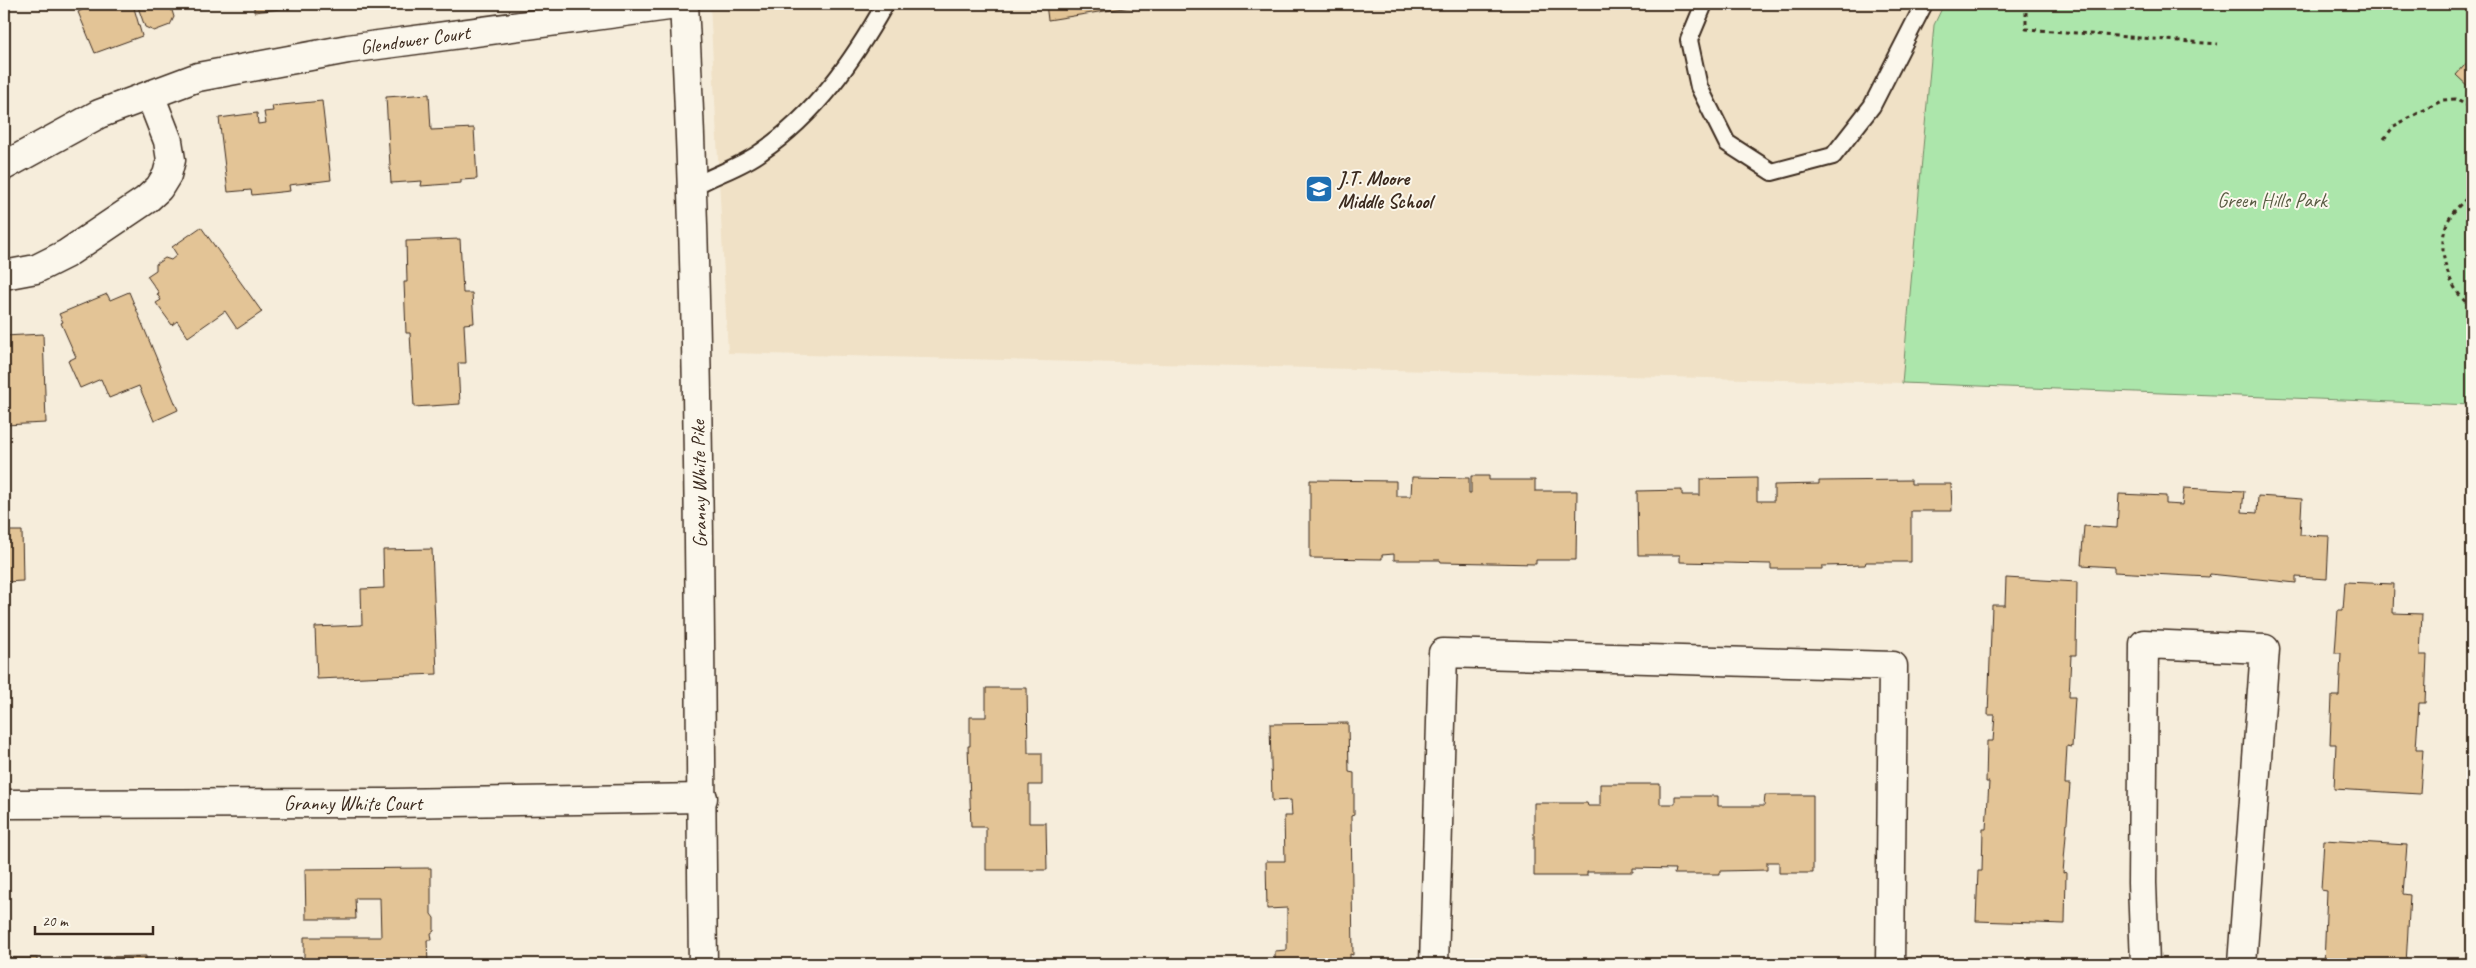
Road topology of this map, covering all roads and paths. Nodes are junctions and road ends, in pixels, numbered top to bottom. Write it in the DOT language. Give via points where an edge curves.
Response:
graph roads {
  1 [pos="684,4"];
  2 [pos="886,4"];
  3 [pos="1704,4"];
  4 [pos="1924,4"];
  5 [pos="2026,4"];
  6 [pos="2218,44"];
  7 [pos="150,95"];
  8 [pos="2472,108"];
  9 [pos="2384,139"];
  10 [pos="4,166"];
  11 [pos="693,187"];
  12 [pos="2472,193"];
  13 [pos="4,274"];
  14 [pos="2472,306"];
  15 [pos="703,798"];
  16 [pos="4,804"];
  17 [pos="703,964"];
  18 [pos="1434,964"];
  19 [pos="1890,964"];
  20 [pos="2145,964"];
  21 [pos="2242,964"];
  1 -- 7 [label="street, Glendower Court" via="348,49 198,77"];
  1 -- 11 [label="street, Granny White Pike"];
  2 -- 11 [label="lane" via="851,62 826,94 762,152"];
  3 -- 4 [label="lane" via="1689,40 1699,87 1727,143 1772,172 1833,156 1872,106"];
  5 -- 6 [label="path" via="2026,29"];
  7 -- 10 [label="street, Glendower Court" via="72,127"];
  7 -- 13 [label="street" via="168,141 171,160 159,188 66,254 36,269"];
  8 -- 9 [label="path" via="2455,99 2443,100 2394,126"];
  11 -- 15 [label="street, Granny White Pike"];
  12 -- 14 [label="path" via="2451,216 2444,260 2448,278 2459,295"];
  15 -- 16 [label="street, Granny White Court" via="394,804"];
  15 -- 17 [label="street, Granny White Pike"];
  18 -- 19 [label="street" via="1443,653 1893,666"];
  20 -- 21 [label="street" via="2142,883 2144,644 2265,649"];
}
